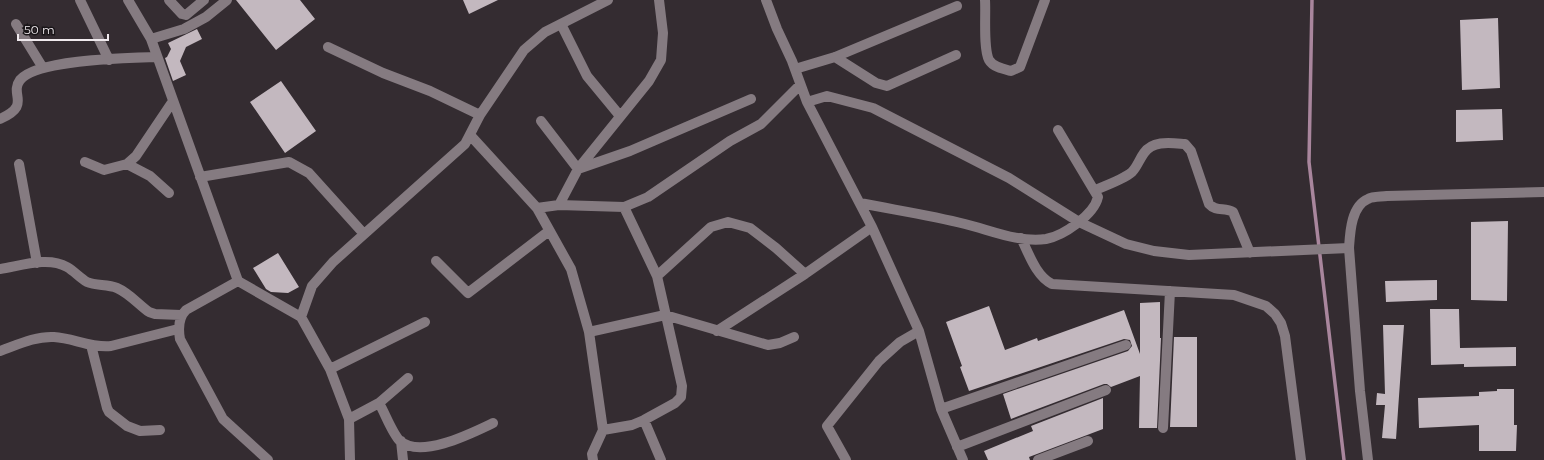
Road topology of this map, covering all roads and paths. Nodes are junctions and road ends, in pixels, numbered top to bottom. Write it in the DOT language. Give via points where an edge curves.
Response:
graph roads {
  1 [pos="80,0"];
  2 [pos="128,0"];
  3 [pos="169,0"];
  4 [pos="204,0"];
  5 [pos="227,0"];
  6 [pos="608,0"];
  7 [pos="659,0"];
  8 [pos="766,0"];
  9 [pos="985,0"];
  10 [pos="1045,0"];
  11 [pos="957,6"];
  12 [pos="16,24"];
  13 [pos="561,24"];
  14 [pos="151,39"];
  15 [pos="328,47"];
  16 [pos="956,55"];
  17 [pos="157,56"];
  18 [pos="835,58"];
  19 [pos="109,60"];
  20 [pos="42,68"];
  21 [pos="795,69"];
  22 [pos="800,85"];
  23 [pos="751,99"];
  24 [pos="173,101"];
  25 [pos="807,102"];
  26 [pos="480,116"];
  27 [pos="620,116"];
  28 [pos="0,120"];
  29 [pos="541,121"];
  30 [pos="1058,130"];
  31 [pos="470,135"];
  32 [pos="85,162"];
  33 [pos="19,164"];
  34 [pos="127,164"];
  35 [pos="578,169"];
  36 [pos="200,177"];
  37 [pos="1095,190"];
  38 [pos="1544,192"];
  39 [pos="168,194"];
  40 [pos="860,203"];
  41 [pos="558,205"];
  42 [pos="624,207"];
  43 [pos="537,208"];
  44 [pos="1079,222"];
  45 [pos="872,227"];
  46 [pos="549,231"];
  47 [pos="364,234"];
  48 [pos="1021,238"];
  49 [pos="1350,248"];
  50 [pos="1250,253"];
  51 [pos="436,260"];
  52 [pos="37,263"];
  53 [pos="0,269"];
  54 [pos="805,274"];
  55 [pos="657,276"];
  56 [pos="238,281"];
  57 [pos="1170,291"];
  58 [pos="181,315"];
  59 [pos="665,315"];
  60 [pos="300,317"];
  61 [pos="425,322"];
  62 [pos="178,329"];
  63 [pos="717,331"];
  64 [pos="919,331"];
  65 [pos="589,332"];
  66 [pos="794,337"];
  67 [pos="91,345"];
  68 [pos="1126,345"];
  69 [pos="0,351"];
  70 [pos="330,370"];
  71 [pos="408,378"];
  72 [pos="1106,390"];
  73 [pos="380,403"];
  74 [pos="941,409"];
  75 [pos="349,420"];
  76 [pos="644,420"];
  77 [pos="493,423"];
  78 [pos="1163,428"];
  79 [pos="160,430"];
  80 [pos="603,430"];
  81 [pos="400,441"];
  82 [pos="1088,441"];
  83 [pos="957,447"];
  84 [pos="268,460"];
  85 [pos="350,460"];
  86 [pos="403,460"];
  87 [pos="593,460"];
  88 [pos="661,460"];
  89 [pos="846,460"];
  90 [pos="963,460"];
  91 [pos="1038,460"];
  92 [pos="1301,460"];
  93 [pos="1368,460"];
  1 -- 19 [label="street"];
  2 -- 14 [label="street"];
  3 -- 4 [label="street" via="186,15"];
  5 -- 14 [label="street" via="206,17 184,29"];
  6 -- 13 [label="street"];
  7 -- 27 [label="street" via="663,33 661,60 649,81"];
  8 -- 21 [label="street"];
  9 -- 10 [label="street" via="989,60 996,66 1011,71 1020,67"];
  11 -- 18 [label="street"];
  12 -- 20 [label="street"];
  13 -- 26 [label="street" via="544,32 524,50"];
  13 -- 27 [label="street" via="587,76"];
  14 -- 17 [label="street"];
  15 -- 26 [label="street" via="383,73 430,91"];
  16 -- 18 [label="street" via="887,86 876,83"];
  17 -- 19 [label="street"];
  17 -- 24 [label="street"];
  18 -- 21 [label="street"];
  19 -- 20 [label="street"];
  20 -- 28 [label="street" via="20,81 15,110"];
  21 -- 22 [label="street"];
  22 -- 25 [label="street"];
  22 -- 42 [label="street" via="761,124 730,141 648,197"];
  23 -- 35 [label="street" via="630,151"];
  24 -- 34 [label="street" via="136,156"];
  24 -- 36 [label="street"];
  25 -- 40 [label="street"];
  25 -- 44 [label="street" via="827,96 873,108 1008,178"];
  26 -- 31 [label="street"];
  27 -- 35 [label="street"];
  29 -- 35 [label="street"];
  30 -- 37 [label="street"];
  31 -- 43 [label="street"];
  31 -- 47 [label="street" via="465,144"];
  32 -- 34 [label="street" via="104,170"];
  33 -- 52 [label="street"];
  34 -- 39 [label="street" via="150,176"];
  35 -- 41 [label="street"];
  36 -- 47 [label="street" via="289,162 310,173"];
  36 -- 56 [label="street"];
  37 -- 44 [label="street" via="1097,203"];
  37 -- 50 [label="street" via="1131,173 1144,152 1154,145 1166,142 1185,144 1191,151 1210,204 1215,209 1233,212"];
  38 -- 49 [label="street" via="1387,196 1367,199 1359,205 1350,227"];
  40 -- 45 [label="street"];
  40 -- 48 [label="street" via="964,223"];
  41 -- 42 [label="street"];
  41 -- 43 [label="street"];
  42 -- 55 [label="street"];
  43 -- 46 [label="street"];
  44 -- 48 [label="street" via="1065,232 1045,239"];
  44 -- 50 [label="street" via="1126,244 1154,251 1189,255"];
  45 -- 54 [label="street"];
  45 -- 64 [label="street"];
  46 -- 51 [label="street" via="468,293"];
  46 -- 65 [label="street" via="571,269"];
  47 -- 60 [label="street" via="333,262 312,286"];
  48 -- 57 [label="street" via="1040,274 1052,284"];
  49 -- 50 [label="street"];
  49 -- 93 [label="street" via="1360,391"];
  52 -- 53 [label="street"];
  52 -- 58 [label="street" via="58,263 86,282 119,289 149,312"];
  54 -- 55 [label="street" via="750,228 728,222 711,226"];
  54 -- 63 [label="street"];
  55 -- 59 [label="street"];
  56 -- 58 [label="street"];
  56 -- 60 [label="street"];
  57 -- 78 [label="street"];
  57 -- 92 [label="street" via="1234,294 1266,306 1275,314 1285,336"];
  58 -- 62 [label="street"];
  59 -- 63 [label="street"];
  59 -- 65 [label="street"];
  59 -- 76 [label="street" via="682,386 681,396 675,403"];
  60 -- 70 [label="street"];
  61 -- 70 [label="street"];
  62 -- 67 [label="street" via="111,346"];
  62 -- 84 [label="street" via="180,339 224,419"];
  63 -- 66 [label="street" via="768,345"];
  64 -- 74 [label="street"];
  64 -- 89 [label="street" via="900,342 879,361 827,426"];
  65 -- 80 [label="street"];
  67 -- 69 [label="street" via="43,337"];
  67 -- 79 [label="street" via="109,412 127,426 140,431"];
  68 -- 74 [label="street"];
  70 -- 75 [label="street"];
  71 -- 73 [label="street"];
  72 -- 83 [label="street"];
  73 -- 75 [label="street"];
  73 -- 81 [label="street"];
  74 -- 83 [label="street"];
  75 -- 85 [label="street"];
  76 -- 80 [label="street" via="632,425"];
  76 -- 88 [label="street"];
  77 -- 81 [label="street" via="441,445 411,447"];
  80 -- 87 [label="street" via="592,454"];
  81 -- 86 [label="street"];
  82 -- 91 [label="street"];
  83 -- 90 [label="street"];
}
